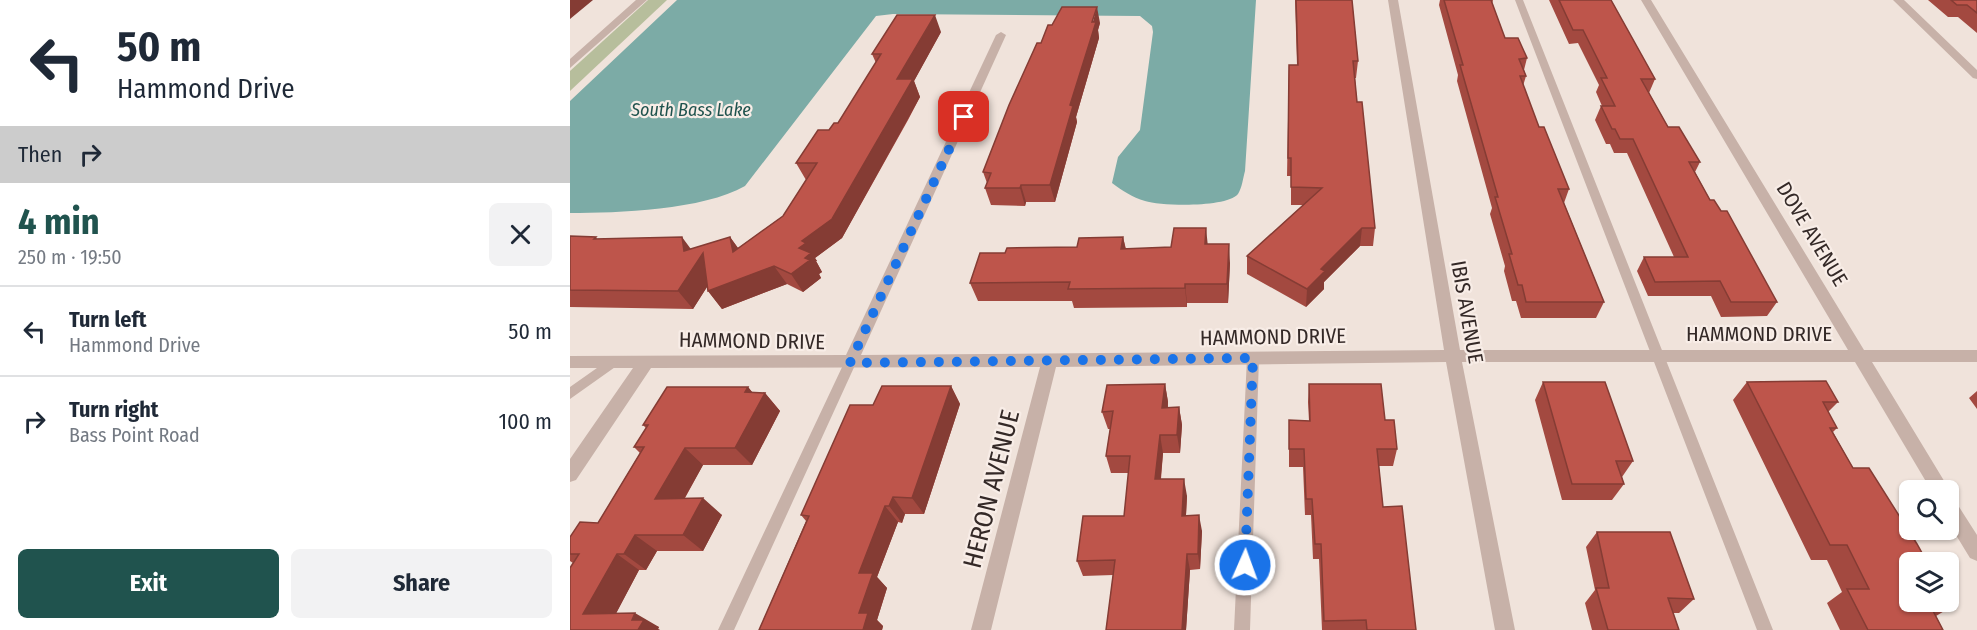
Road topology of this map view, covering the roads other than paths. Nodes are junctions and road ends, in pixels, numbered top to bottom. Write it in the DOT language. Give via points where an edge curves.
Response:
graph roads {
  1 [pos="642,0"];
  2 [pos="1393,0"];
  3 [pos="1520,0"];
  4 [pos="1646,0"];
  5 [pos="1898,0"];
  6 [pos="1002,35"];
  7 [pos="570,65"];
  8 [pos="1977,76"];
  9 [pos="1858,355"];
  10 [pos="1453,356"];
  11 [pos="1658,356"];
  12 [pos="1977,356"];
  13 [pos="1253,358"];
  14 [pos="614,361"];
  15 [pos="647,361"];
  16 [pos="570,362"];
  17 [pos="1050,362"];
  18 [pos="850,363"];
  19 [pos="570,394"];
  20 [pos="570,474"];
  21 [pos="1934,480"];
  22 [pos="1959,523"];
  23 [pos="1977,552"];
  24 [pos="726,630"];
  25 [pos="981,630"];
  26 [pos="1242,630"];
  27 [pos="1505,630"];
  28 [pos="1765,630"];
  1 -- 7 [label="street"];
  2 -- 10 [label="street, IBIS AVENUE"];
  3 -- 11 [label="lane"];
  4 -- 9 [label="street, DOVE AVENUE"];
  5 -- 8 [label="street"];
  6 -- 18 [label="street"];
  9 -- 11 [label="street, HAMMOND DRIVE"];
  9 -- 12 [label="street, HAMMOND DRIVE"];
  9 -- 21 [label="street, DOVE AVENUE"];
  10 -- 11 [label="street, HAMMOND DRIVE"];
  10 -- 13 [label="street, HAMMOND DRIVE"];
  10 -- 27 [label="street, IBIS AVENUE"];
  11 -- 28 [label="lane"];
  13 -- 17 [label="street, HAMMOND DRIVE"];
  13 -- 26 [label="lane"];
  14 -- 15 [label="street, HAMMOND DRIVE"];
  14 -- 16 [label="street, HAMMOND DRIVE"];
  14 -- 19 [label="lane"];
  15 -- 18 [label="street, HAMMOND DRIVE"];
  15 -- 20 [label="street"];
  17 -- 18 [label="street, HAMMOND DRIVE"];
  17 -- 25 [label="street, HERON AVENUE"];
  18 -- 24 [label="lane"];
  22 -- 23 [label="street"];
}
